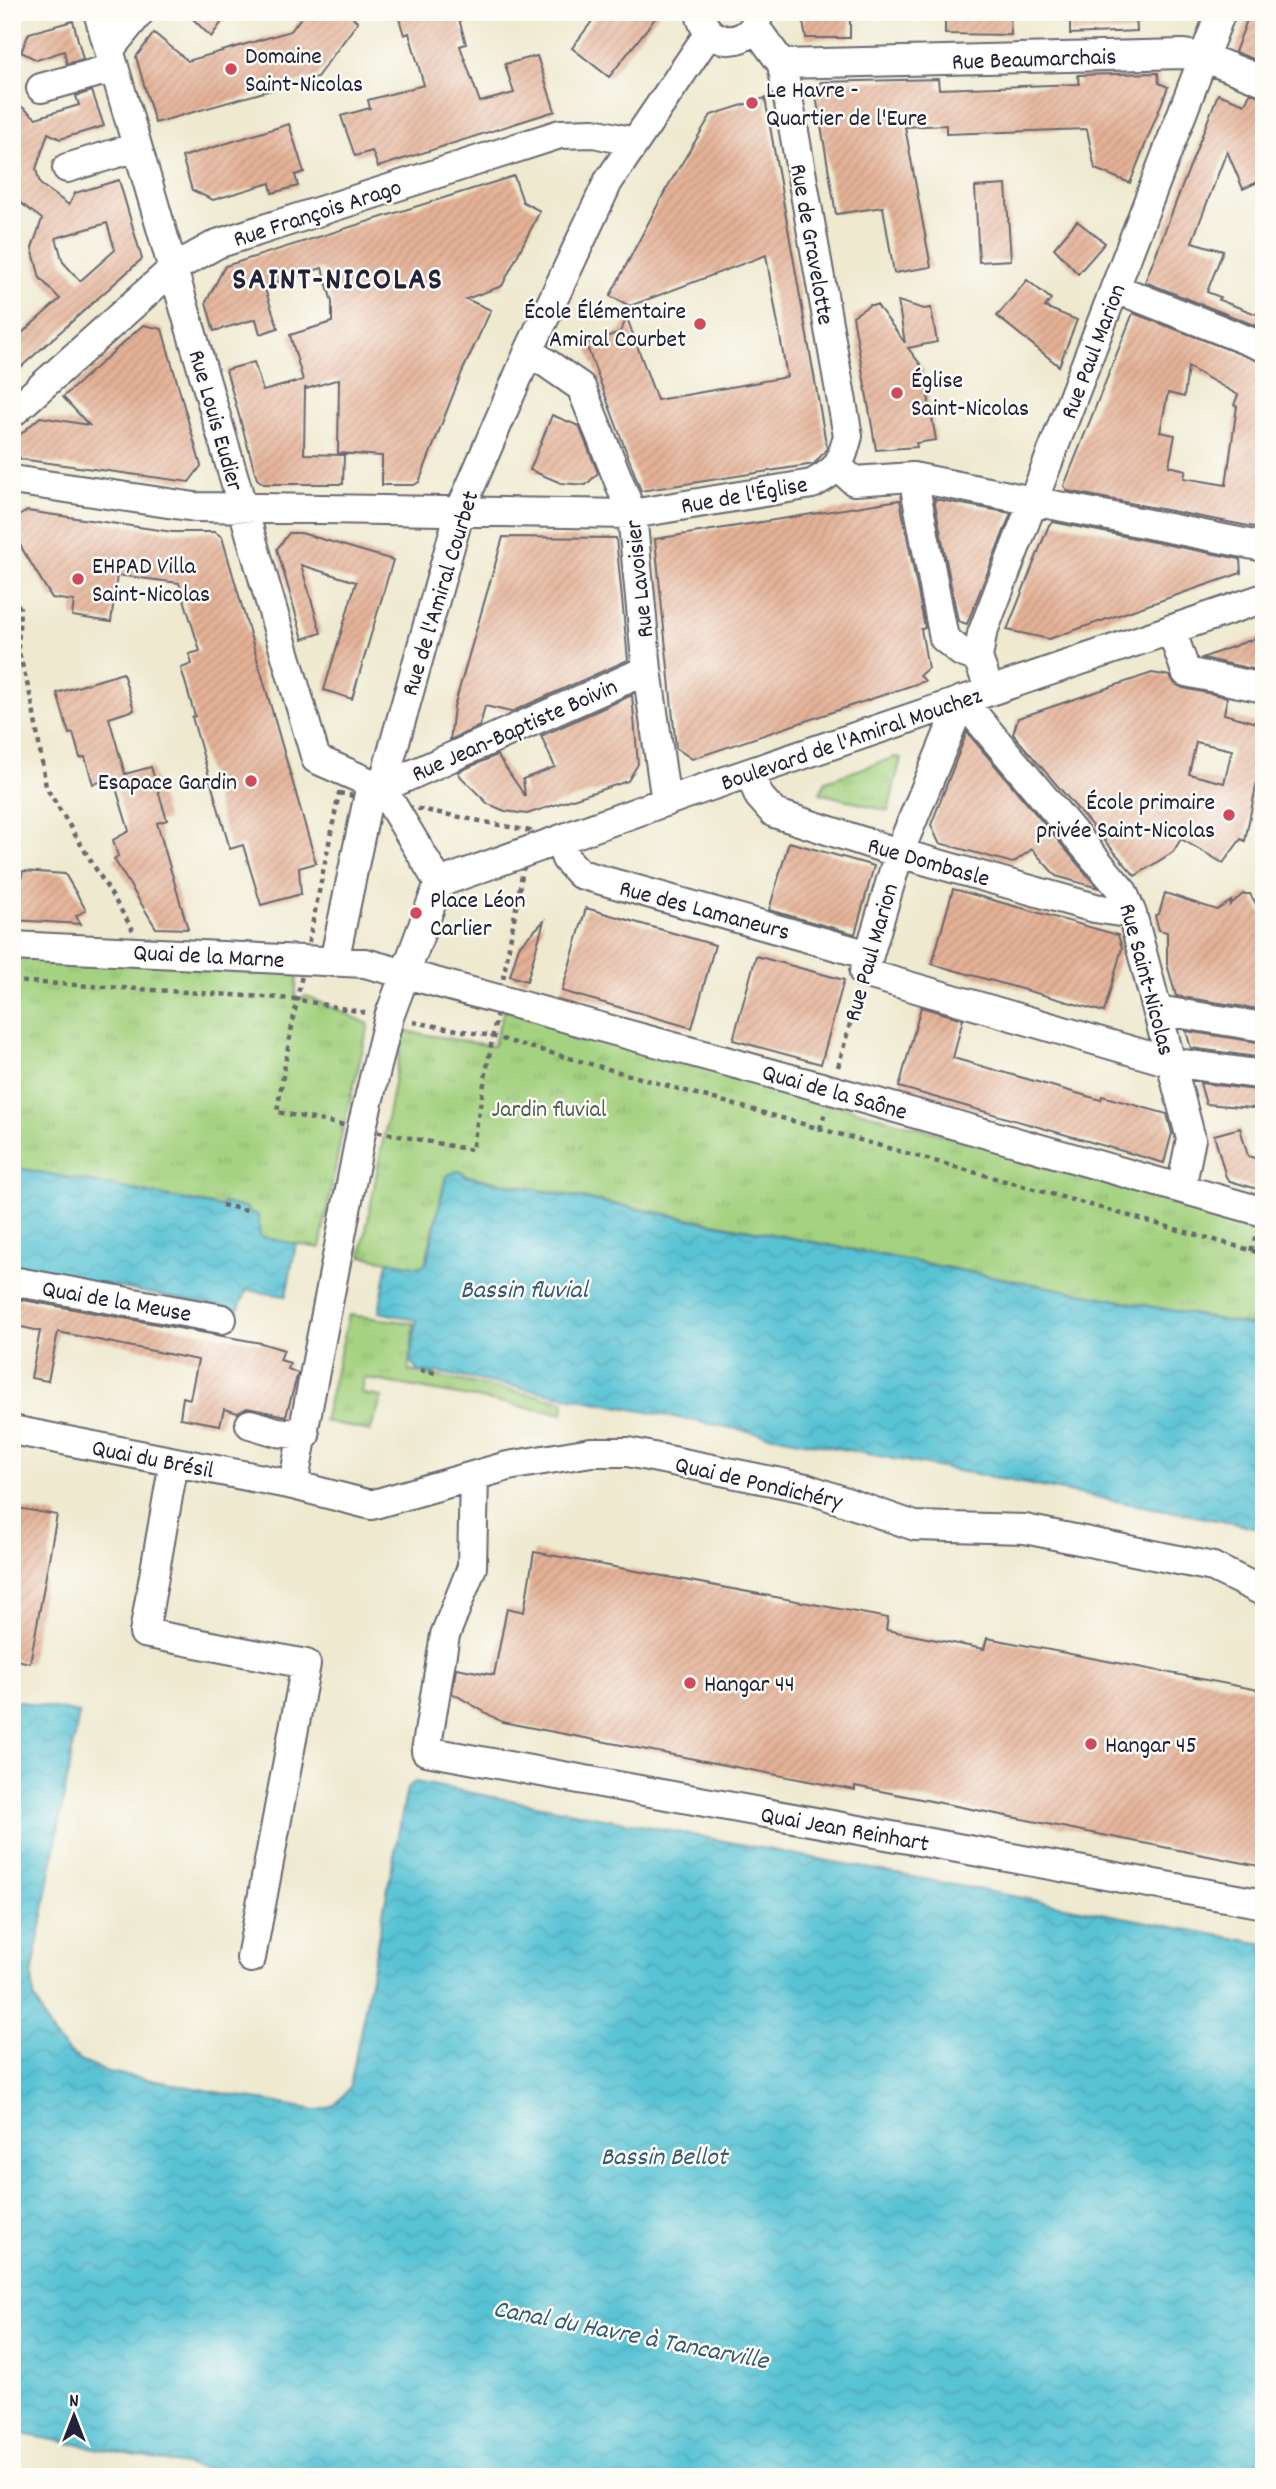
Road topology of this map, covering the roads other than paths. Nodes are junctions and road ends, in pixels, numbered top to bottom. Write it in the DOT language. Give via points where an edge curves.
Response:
graph roads {
  1 [pos="98,12"];
  2 [pos="140,12"];
  3 [pos="1221,12"];
  4 [pos="757,20"];
  5 [pos="704,22"];
  6 [pos="1203,57"];
  7 [pos="112,59"];
  8 [pos="782,64"];
  9 [pos="1264,81"];
  10 [pos="41,88"];
  11 [pos="634,142"];
  12 [pos="138,147"];
  13 [pos="67,168"];
  14 [pos="174,268"];
  15 [pos="1117,289"];
  16 [pos="1264,347"];
  17 [pos="529,351"];
  18 [pos="12,413"];
  19 [pos="838,467"];
  20 [pos="912,477"];
  21 [pos="12,480"];
  22 [pos="1036,501"];
  23 [pos="243,506"];
  24 [pos="460,511"];
  25 [pos="632,513"];
  26 [pos="1264,547"];
  27 [pos="1264,598"];
  28 [pos="1171,629"];
  29 [pos="978,658"];
  30 [pos="647,670"];
  31 [pos="1264,688"];
  32 [pos="990,691"];
  33 [pos="962,700"];
  34 [pos="750,773"];
  35 [pos="376,786"];
  36 [pos="666,802"];
  37 [pos="562,850"];
  38 [pos="899,853"];
  39 [pos="439,883"];
  40 [pos="1132,914"];
  41 [pos="12,946"];
  42 [pos="334,962"];
  43 [pos="866,964"];
  44 [pos="405,973"];
  45 [pos="1157,1010"];
  46 [pos="1264,1027"];
  47 [pos="1170,1062"];
  48 [pos="1264,1075"];
  49 [pos="1181,1188"];
  50 [pos="1264,1212"];
  51 [pos="12,1281"];
  52 [pos="222,1319"];
  53 [pos="250,1424"];
  54 [pos="12,1430"];
  55 [pos="305,1435"];
  56 [pos="174,1462"];
  57 [pos="474,1476"];
  58 [pos="293,1485"];
  59 [pos="1264,1592"];
  60 [pos="1264,1904"];
  61 [pos="251,1958"];
  1 -- 7 [label="street, Rue Louis Eudier"];
  2 -- 7 [label="street"];
  3 -- 6 [label="street, Rue Paul Marion"];
  4 -- 5 [label="street" via="742,38 733,41 724,41"];
  4 -- 8 [label="street, Rue de Gravelotte"];
  5 -- 11 [label="street, Rue de l'Amiral Courbet"];
  6 -- 8 [label="street, Rue Beaumarchais"];
  6 -- 9 [label="street, Rue Beaumarchais"];
  6 -- 15 [label="street, Rue Paul Marion"];
  7 -- 10 [label="street"];
  7 -- 12 [label="street, Rue Louis Eudier"];
  8 -- 19 [label="street, Rue de Gravelotte" via="848,436"];
  11 -- 14 [label="street, Rue François Arago" via="594,133 560,134 217,244"];
  11 -- 17 [label="street, Rue de l'Amiral Courbet" via="608,182"];
  12 -- 13 [label="street"];
  12 -- 14 [label="street, Rue Louis Eudier"];
  14 -- 18 [label="street, Rue François Arago"];
  14 -- 23 [label="street, Rue Louis Eudier"];
  15 -- 16 [label="street"];
  15 -- 22 [label="street, Rue Paul Marion"];
  17 -- 24 [label="street, Rue de l'Amiral Courbet"];
  17 -- 25 [label="street, Rue Lavoisier" via="582,387"];
  19 -- 20 [label="street, Rue de l'Église" via="854,481"];
  19 -- 25 [label="street, Rue de l'Église" via="812,484"];
  20 -- 22 [label="street, Rue de l'Église"];
  20 -- 29 [label="street" via="944,638"];
  21 -- 23 [label="street, Rue de l'Église" via="195,507"];
  22 -- 26 [label="street, Rue de l'Église"];
  22 -- 29 [label="street, Rue Paul Marion" via="982,634"];
  23 -- 24 [label="street, Rue de l'Église"];
  23 -- 35 [label="street, Rue Louis Eudier" via="316,759"];
  24 -- 25 [label="street, Rue de l'Église"];
  24 -- 35 [label="street, Rue de l'Amiral Courbet"];
  25 -- 30 [label="street, Rue Lavoisier"];
  27 -- 28 [label="street, Boulevard de l'Amiral Mouchez"];
  28 -- 31 [label="street" via="1186,672"];
  28 -- 32 [label="street, Boulevard de l'Amiral Mouchez"];
  29 -- 32 [label="street"];
  30 -- 35 [label="street, Rue Jean-Baptiste Boivin"];
  30 -- 36 [label="street, Rue Lavoisier"];
  32 -- 33 [label="street, Boulevard de l'Amiral Mouchez"];
  33 -- 34 [label="street, Boulevard de l'Amiral Mouchez"];
  33 -- 38 [label="street, Rue Paul Marion"];
  33 -- 40 [label="street, Rue Saint-Nicolas" via="1123,892"];
  34 -- 36 [label="street, Boulevard de l'Amiral Mouchez"];
  34 -- 38 [label="street, Rue Dombasle" via="759,796 774,813"];
  35 -- 39 [label="street"];
  35 -- 42 [label="street, Rue de l'Amiral Courbet"];
  36 -- 37 [label="street, Boulevard de l'Amiral Mouchez"];
  37 -- 39 [label="street, Boulevard de l'Amiral Mouchez"];
  37 -- 43 [label="street, Rue des Lamaneurs" via="580,874"];
  38 -- 40 [label="street, Rue Dombasle" via="1095,908"];
  38 -- 43 [label="street, Rue Paul Marion"];
  39 -- 44 [label="street"];
  40 -- 45 [label="street, Rue Saint-Nicolas"];
  41 -- 42 [label="street, Quai de la Marne"];
  42 -- 44 [label="street, Quai de la Marne" via="365,963"];
  43 -- 47 [label="street, Rue des Lamaneurs"];
  44 -- 49 [label="street, Quai de la Saône"];
  44 -- 55 [label="street" via="362,1127"];
  45 -- 46 [label="street"];
  45 -- 47 [label="street, Rue Saint-Nicolas"];
  47 -- 48 [label="street, Rue des Lamaneurs"];
  47 -- 49 [label="street, Rue Saint-Nicolas" via="1191,1139"];
  49 -- 50 [label="street, Quai de la Saône"];
  51 -- 52 [label="street, Quai de la Meuse"];
  53 -- 55 [label="street"];
  54 -- 56 [label="street, Quai du Brésil"];
  55 -- 58 [label="street"];
  56 -- 58 [label="street, Quai du Brésil"];
  56 -- 61 [label="street" via="144,1633 306,1664"];
  57 -- 58 [label="street, Quai de Pondichéry" via="371,1505"];
  57 -- 59 [label="street, Quai de Pondichéry" via="552,1458 628,1452 806,1488 915,1526 1025,1529 1213,1567"];
  57 -- 60 [label="street, Quai Jean Reinhart" via="472,1567 446,1635 426,1751"];
}
